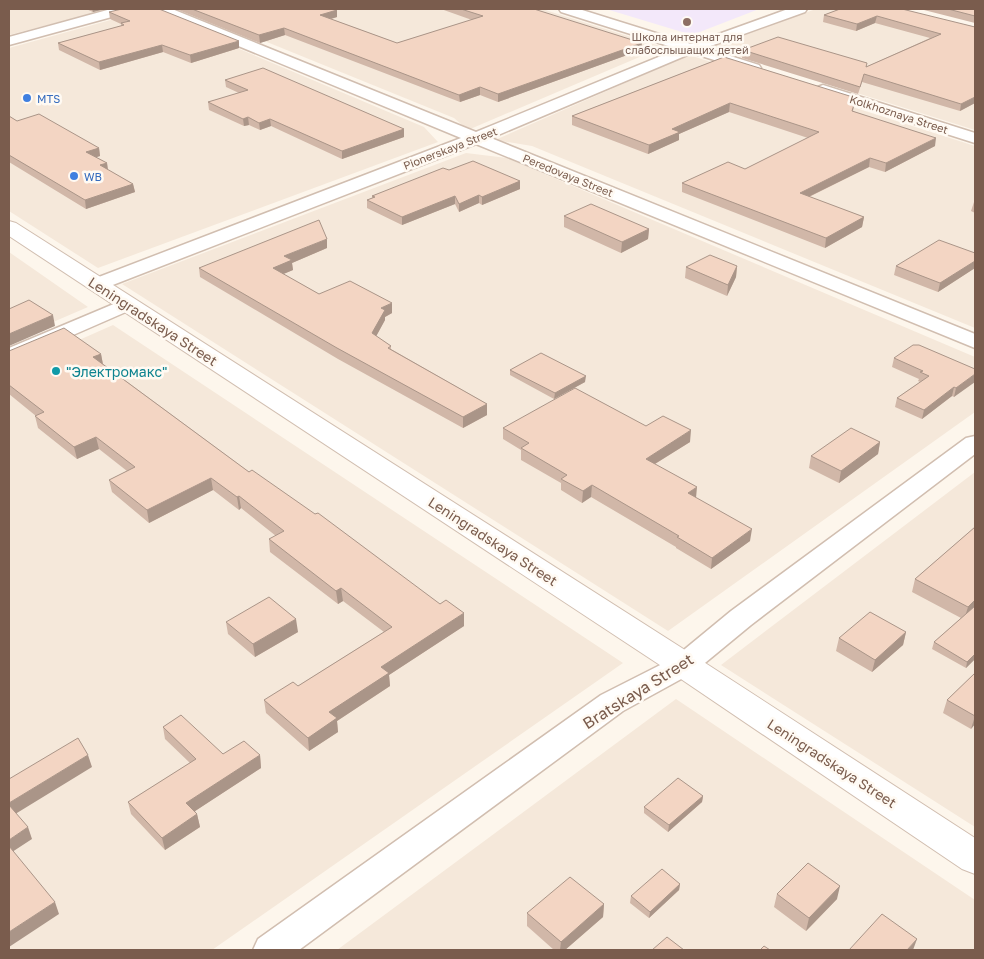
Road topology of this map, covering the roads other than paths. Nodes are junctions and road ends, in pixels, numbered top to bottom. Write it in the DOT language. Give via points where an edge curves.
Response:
graph roads {
  1 [pos="125,9"];
  2 [pos="161,9"];
  3 [pos="566,9"];
  4 [pos="800,9"];
  5 [pos="9,40"];
  6 [pos="692,48"];
  7 [pos="768,72"];
  8 [pos="805,84"];
  9 [pos="476,138"];
  10 [pos="975,138"];
  11 [pos="9,227"];
  12 [pos="98,284"];
  13 [pos="128,304"];
  14 [pos="975,342"];
  15 [pos="9,356"];
  16 [pos="975,443"];
  17 [pos="684,665"];
  18 [pos="975,858"];
  19 [pos="271,950"];
  1 -- 5 [label="street"];
  2 -- 9 [label="street, Peredovaya Street"];
  3 -- 6 [label="street"];
  4 -- 6 [label="street, Pionerskaya Street"];
  6 -- 7 [label="street"];
  6 -- 9 [label="street, Pionerskaya Street"];
  8 -- 10 [label="street, Kolkhoznaya Street"];
  9 -- 12 [label="street, Pionerskaya Street"];
  9 -- 14 [label="street, Peredovaya Street"];
  11 -- 12 [label="street, Leningradskaya Street"];
  12 -- 13 [label="street, Leningradskaya Street"];
  13 -- 15 [label="street"];
  13 -- 17 [label="street, Leningradskaya Street"];
  16 -- 17 [label="street, Bratskaya Street"];
  17 -- 18 [label="street, Leningradskaya Street"];
  17 -- 19 [label="street, Bratskaya Street" via="612,703"];
}
